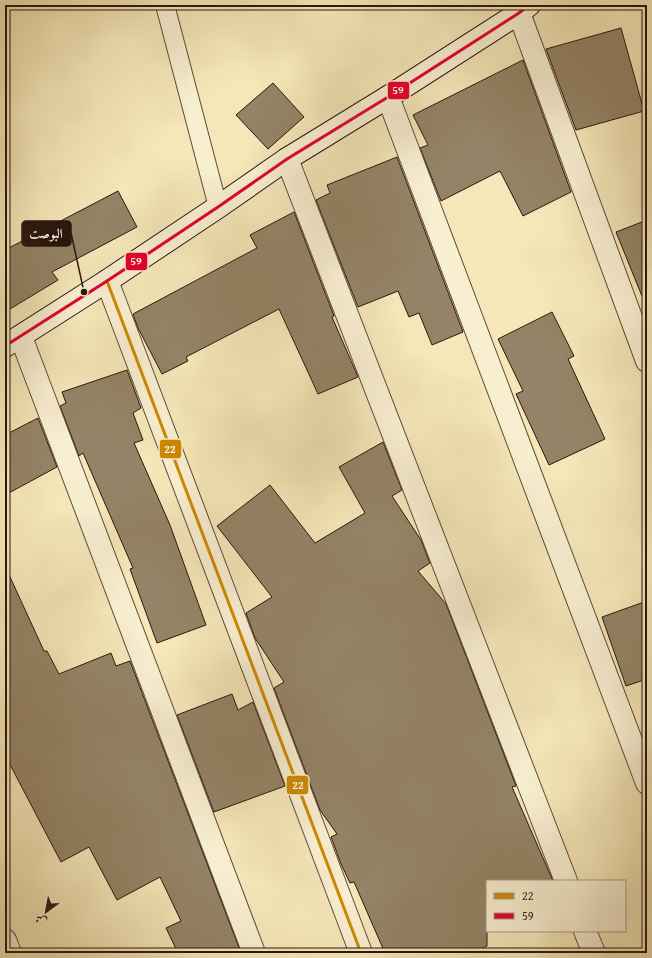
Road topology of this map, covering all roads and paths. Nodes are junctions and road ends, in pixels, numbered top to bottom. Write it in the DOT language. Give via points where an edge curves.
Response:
graph roads {
  1 [pos="165,5"];
  2 [pos="524,9"];
  3 [pos="388,97"];
  4 [pos="287,159"];
  5 [pos="218,207"];
  6 [pos="108,281"];
  7 [pos="13,342"];
  8 [pos="647,361"];
  9 [pos="647,783"];
  10 [pos="566,880"];
  11 [pos="585,932"];
  12 [pos="5,940"];
  13 [pos="10,953"];
  14 [pos="254,953"];
  15 [pos="362,953"];
  16 [pos="594,953"];
  1 -- 5 [label="lane"];
  2 -- 3 [label="street"];
  2 -- 8 [label="street"];
  3 -- 4 [label="street"];
  3 -- 9 [label="street"];
  4 -- 5 [label="street"];
  4 -- 10 [label="street"];
  5 -- 6 [label="street"];
  6 -- 7 [label="street"];
  6 -- 15 [label="street"];
  7 -- 14 [label="street"];
  11 -- 16 [label="street"];
  12 -- 13 [label="street"];
}
